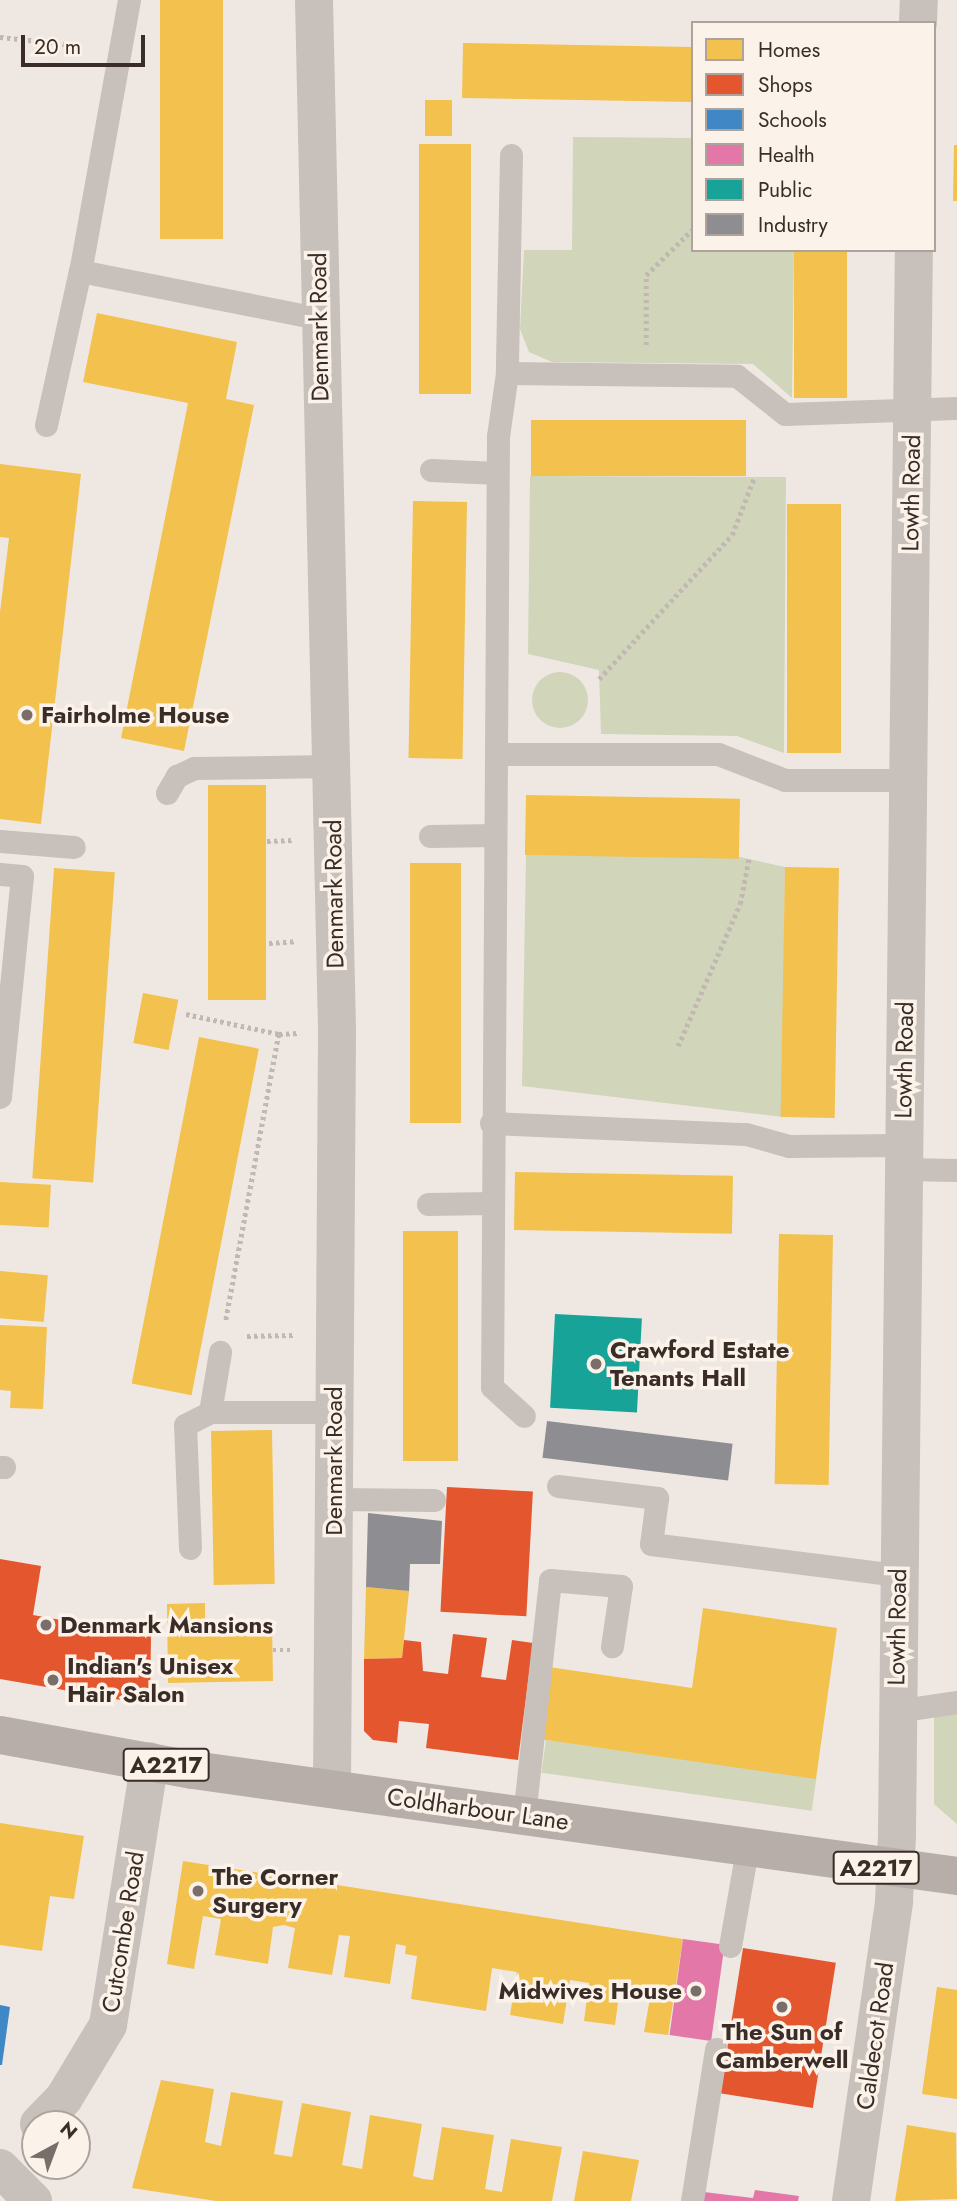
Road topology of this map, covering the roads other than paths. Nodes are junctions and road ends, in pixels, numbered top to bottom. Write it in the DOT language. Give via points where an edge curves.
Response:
graph roads {
  1 [pos="129,0"];
  2 [pos="314,0"];
  3 [pos="919,0"];
  4 [pos="918,21"];
  5 [pos="511,155"];
  6 [pos="915,252"];
  7 [pos="80,271"];
  8 [pos="318,318"];
  9 [pos="507,373"];
  10 [pos="957,408"];
  11 [pos="912,412"];
  12 [pos="46,425"];
  13 [pos="431,470"];
  14 [pos="498,473"];
  15 [pos="496,754"];
  16 [pos="331,766"];
  17 [pos="906,780"];
  18 [pos="167,793"];
  19 [pos="495,835"];
  20 [pos="429,836"];
  21 [pos="0,841"];
  22 [pos="74,847"];
  23 [pos="0,874"];
  24 [pos="0,1097"];
  25 [pos="491,1123"];
  26 [pos="903,1157"];
  27 [pos="957,1171"];
  28 [pos="491,1203"];
  29 [pos="428,1204"];
  30 [pos="221,1345"];
  31 [pos="210,1412"];
  32 [pos="332,1412"];
  33 [pos="524,1416"];
  34 [pos="558,1486"];
  35 [pos="334,1499"];
  36 [pos="434,1500"];
  37 [pos="190,1548"];
  38 [pos="898,1576"];
  39 [pos="612,1646"];
  40 [pos="957,1702"];
  41 [pos="896,1712"];
  42 [pos="0,1735"];
  43 [pos="150,1761"];
  44 [pos="332,1788"];
  45 [pos="524,1816"];
  46 [pos="747,1850"];
  47 [pos="894,1870"];
  48 [pos="957,1876"];
  49 [pos="730,1946"];
  50 [pos="716,2049"];
  51 [pos="52,2110"];
  52 [pos="21,2138"];
  53 [pos="0,2154"];
  54 [pos="0,2168"];
  55 [pos="33,2201"];
  56 [pos="692,2201"];
  57 [pos="851,2201"];
  1 -- 7 [label="lane"];
  2 -- 8 [label="street, Denmark Road"];
  3 -- 4 [label="street"];
  5 -- 9 [label="lane"];
  6 -- 11 [label="street, Lowth Road"];
  7 -- 8 [label="lane"];
  7 -- 12 [label="lane"];
  8 -- 16 [label="street, Denmark Road"];
  9 -- 11 [label="lane" via="737,376 785,414"];
  9 -- 14 [label="lane"];
  10 -- 11 [label="lane"];
  11 -- 17 [label="street, Lowth Road"];
  13 -- 14 [label="lane"];
  14 -- 15 [label="lane"];
  15 -- 17 [label="lane" via="718,754 786,780"];
  15 -- 19 [label="lane"];
  16 -- 18 [label="lane" via="194,768 177,776"];
  16 -- 32 [label="street, Denmark Road"];
  17 -- 26 [label="street, Lowth Road"];
  19 -- 20 [label="lane"];
  19 -- 25 [label="lane"];
  21 -- 22 [label="lane"];
  23 -- 24 [label="lane" via="22,876"];
  25 -- 26 [label="lane" via="746,1134 789,1146"];
  25 -- 28 [label="lane"];
  26 -- 27 [label="lane"];
  26 -- 38 [label="street, Lowth Road"];
  28 -- 29 [label="lane"];
  28 -- 33 [label="lane" via="492,1387"];
  30 -- 31 [label="lane"];
  31 -- 32 [label="lane"];
  31 -- 37 [label="lane" via="185,1424"];
  32 -- 35 [label="street, Denmark Road"];
  34 -- 38 [label="lane" via="657,1498 651,1544"];
  35 -- 36 [label="lane"];
  35 -- 44 [label="street, Denmark Road"];
  38 -- 41 [label="street, Lowth Road"];
  39 -- 45 [label="lane" via="621,1586 550,1580"];
  40 -- 41 [label="lane"];
  41 -- 47 [label="street, Lowth Road"];
  42 -- 43 [label="main road, Coldharbour Lane / A2217"];
  43 -- 44 [label="main road, Coldharbour Lane / A2217"];
  43 -- 51 [label="street, Cutcombe Road" via="108,2025"];
  44 -- 45 [label="main road, Coldharbour Lane / A2217"];
  45 -- 46 [label="main road, Coldharbour Lane / A2217"];
  46 -- 47 [label="main road, Coldharbour Lane / A2217"];
  46 -- 49 [label="lane"];
  47 -- 48 [label="main road, Coldharbour Lane / A2217"];
  47 -- 57 [label="street, Caldecot Road"];
  50 -- 56 [label="lane"];
  52 -- 53 [label="street, Cutcombe Road"];
  54 -- 55 [label="street"];
}
